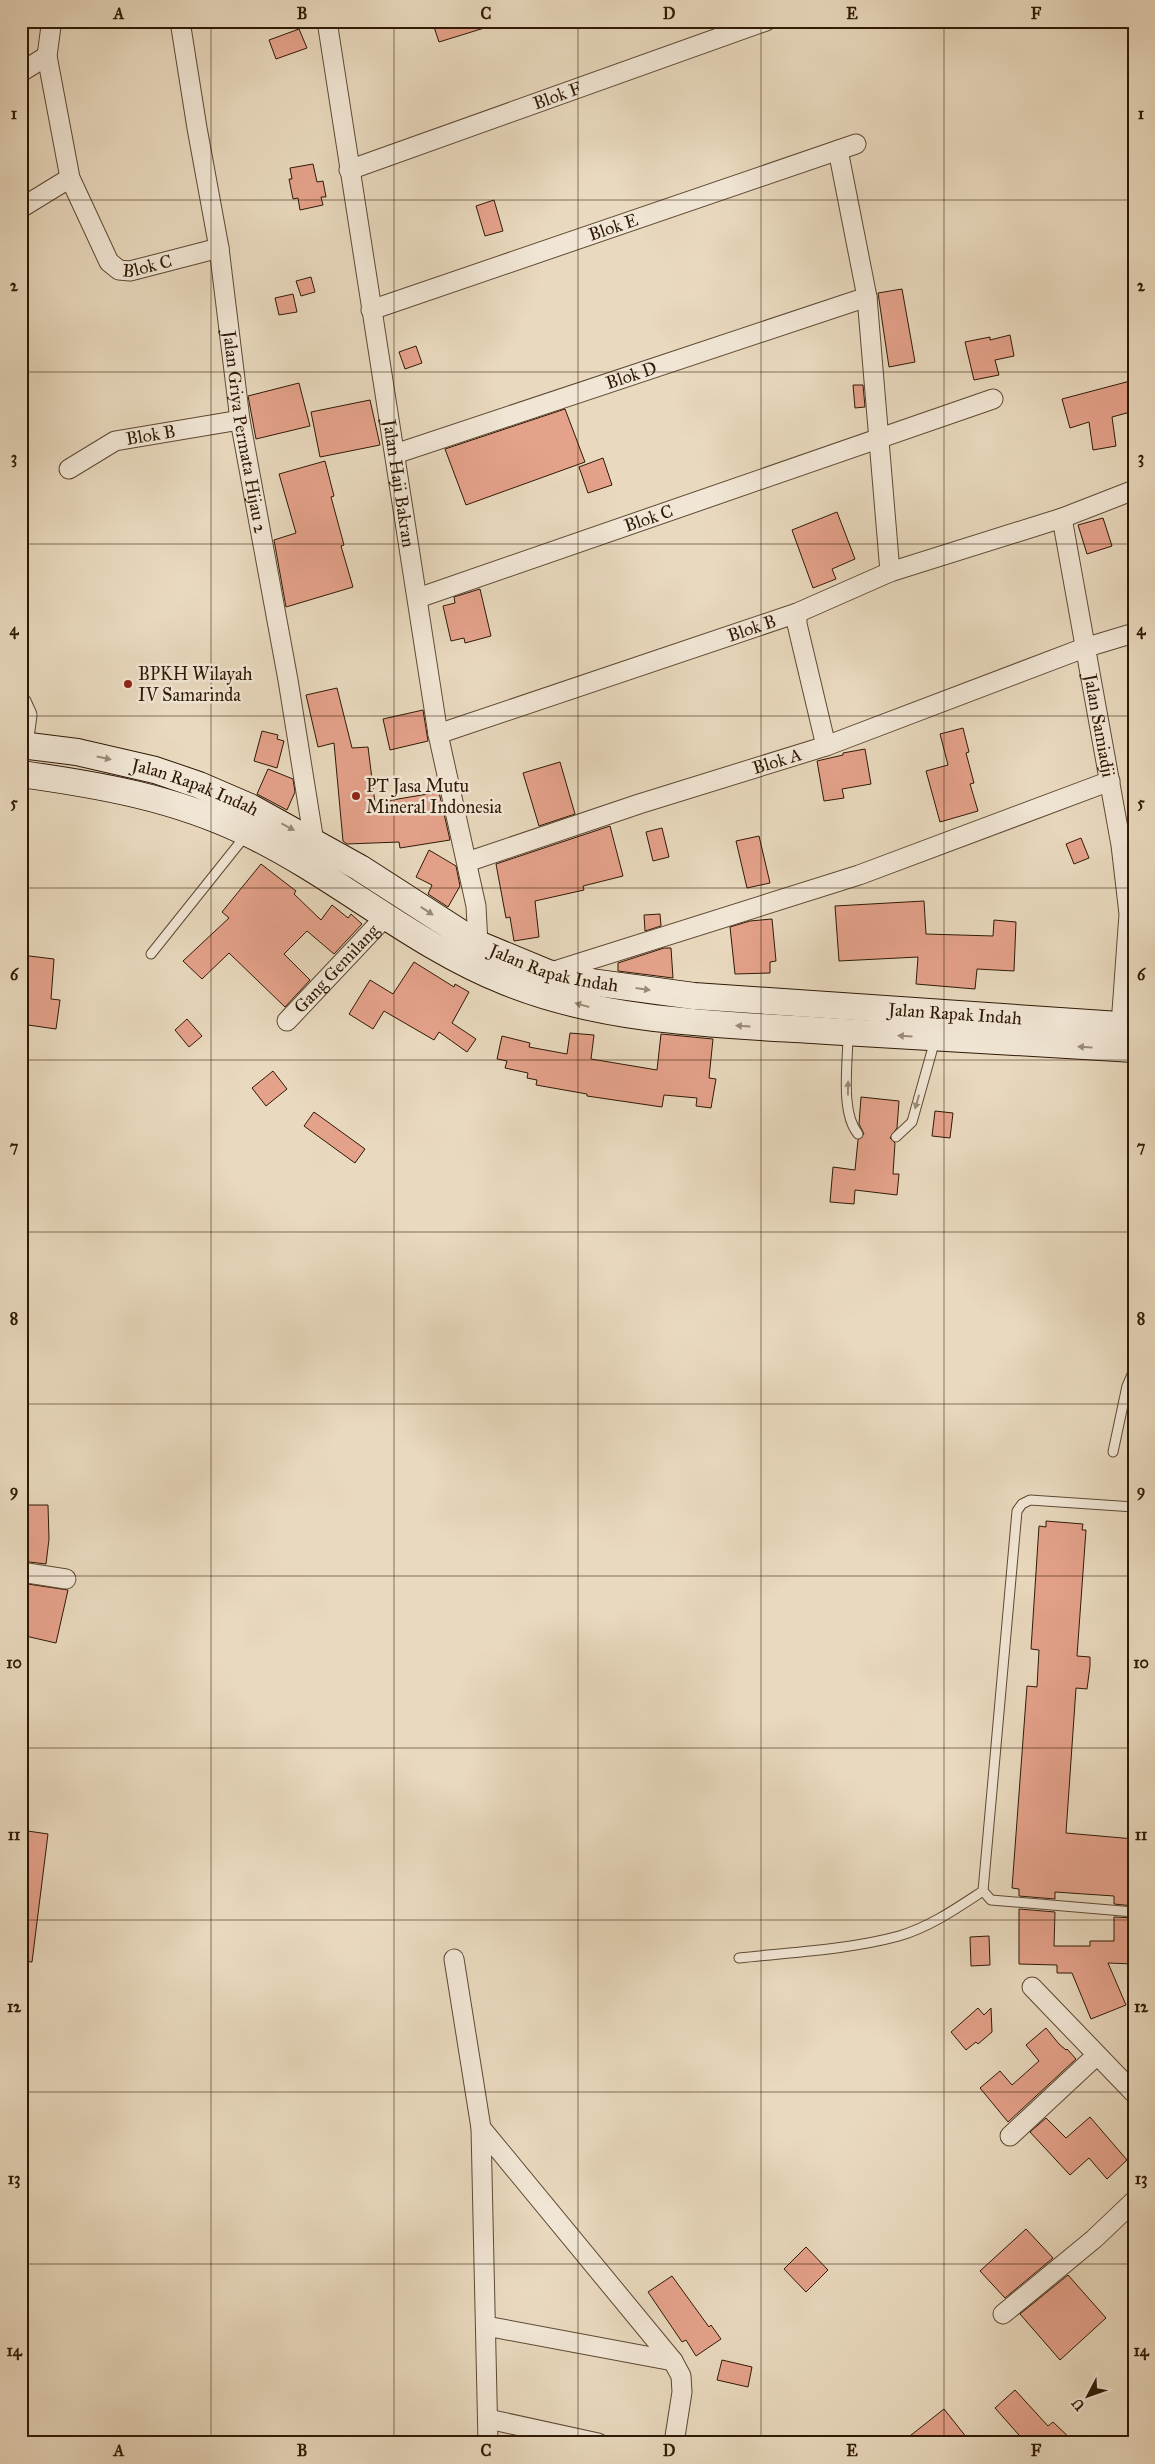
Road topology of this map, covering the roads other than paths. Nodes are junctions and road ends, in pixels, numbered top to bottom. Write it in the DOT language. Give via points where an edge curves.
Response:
graph roads {
  1 [pos="49,21"];
  2 [pos="180,21"];
  3 [pos="766,21"];
  4 [pos="331,23"];
  5 [pos="47,56"];
  6 [pos="21,72"];
  7 [pos="856,144"];
  8 [pos="838,150"];
  9 [pos="349,170"];
  10 [pos="70,178"];
  11 [pos="21,208"];
  12 [pos="219,248"];
  13 [pos="867,297"];
  14 [pos="371,310"];
  15 [pos="993,399"];
  16 [pos="240,420"];
  17 [pos="878,440"];
  18 [pos="395,454"];
  19 [pos="69,469"];
  20 [pos="1134,490"];
  21 [pos="1062,518"];
  22 [pos="890,572"];
  23 [pos="418,598"];
  24 [pos="797,613"];
  25 [pos="1134,633"];
  26 [pos="1084,648"];
  27 [pos="21,702"];
  28 [pos="438,734"];
  29 [pos="22,745"];
  30 [pos="826,746"];
  31 [pos="77,752"];
  32 [pos="21,774"];
  33 [pos="70,781"];
  34 [pos="1110,782"];
  35 [pos="248,833"];
  36 [pos="314,842"];
  37 [pos="467,862"];
  38 [pos="386,916"];
  39 [pos="478,944"];
  40 [pos="151,954"];
  41 [pos="548,973"];
  42 [pos="848,1019"];
  43 [pos="287,1021"];
  44 [pos="937,1025"];
  45 [pos="1127,1026"];
  46 [pos="1134,1049"];
  47 [pos="858,1134"];
  48 [pos="896,1136"];
  49 [pos="1134,1370"];
  50 [pos="1113,1452"];
  51 [pos="1134,1507"];
  52 [pos="21,1572"];
  53 [pos="66,1579"];
  54 [pos="984,1891"];
  55 [pos="1134,1912"];
  56 [pos="739,1958"];
  57 [pos="454,1959"];
  58 [pos="1032,1987"];
  59 [pos="1097,2055"];
  60 [pos="1134,2093"];
  61 [pos="481,2128"];
  62 [pos="1010,2136"];
  63 [pos="1134,2201"];
  64 [pos="1003,2314"];
  65 [pos="486,2326"];
  66 [pos="672,2361"];
  67 [pos="488,2419"];
  68 [pos="488,2443"];
  69 [pos="598,2443"];
  70 [pos="674,2443"];
  1 -- 5 [label="street"];
  2 -- 12 [label="street, Jalan Griya Permata Hijau 2"];
  3 -- 9 [label="street, Blok F"];
  4 -- 9 [label="street, Jalan Haji Bakran"];
  5 -- 6 [label="street"];
  5 -- 10 [label="street"];
  7 -- 8 [label="street, Blok E"];
  8 -- 13 [label="street"];
  8 -- 14 [label="street, Blok E"];
  9 -- 14 [label="street, Jalan Haji Bakran"];
  10 -- 11 [label="street"];
  10 -- 12 [label="street, Blok C" via="109,262 119,270 130,271"];
  12 -- 16 [label="street, Jalan Griya Permata Hijau 2"];
  13 -- 17 [label="street"];
  13 -- 18 [label="street, Blok D"];
  14 -- 18 [label="street, Jalan Haji Bakran"];
  15 -- 17 [label="street, Blok C"];
  16 -- 19 [label="street, Blok B" via="115,441"];
  16 -- 36 [label="street, Jalan Griya Permata Hijau 2"];
  17 -- 22 [label="street"];
  17 -- 23 [label="street, Blok C"];
  18 -- 23 [label="street, Jalan Haji Bakran"];
  20 -- 21 [label="street, Blok B"];
  21 -- 22 [label="street, Blok B"];
  21 -- 26 [label="street, Jalan Samiadji"];
  22 -- 24 [label="street, Blok B"];
  23 -- 28 [label="street, Jalan Haji Bakran"];
  24 -- 28 [label="street, Blok B"];
  24 -- 30 [label="street"];
  25 -- 26 [label="street, Blok A"];
  26 -- 30 [label="street, Blok A"];
  26 -- 34 [label="street, Jalan Samiadji"];
  27 -- 29 [label="street" via="27,715"];
  28 -- 37 [label="street, Jalan Haji Bakran"];
  29 -- 31 [label="main road, Jalan Rapak Indah"];
  30 -- 37 [label="street, Blok A"];
  31 -- 33 [label="main road"];
  31 -- 36 [label="main road, Jalan Rapak Indah, one-way" via="155,770 199,786 250,807"];
  32 -- 33 [label="main road, Jalan Rapak Indah"];
  33 -- 35 [label="main road, Jalan Rapak Indah" via="134,792 187,807"];
  34 -- 41 [label="street" via="859,874"];
  34 -- 45 [label="street, Jalan Samiadji" via="1130,914"];
  35 -- 38 [label="main road, Jalan Rapak Indah"];
  35 -- 40 [label="lane"];
  36 -- 39 [label="main road, Jalan Rapak Indah, one-way"];
  37 -- 39 [label="street, Jalan Haji Bakran" via="476,906"];
  42 -- 38 [label="main road, Jalan Rapak Indah, one-way" via="700,1023 590,1008 507,983 470,966"];
  38 -- 43 [label="street, Gang Gemilang"];
  39 -- 41 [label="main road, Jalan Rapak Indah"];
  41 -- 42 [label="main road, Jalan Rapak Indah, one-way"];
  42 -- 44 [label="main road, Jalan Rapak Indah"];
  47 -- 42 [label="lane, one-way" via="847,1113"];
  44 -- 45 [label="main road, Jalan Rapak Indah"];
  46 -- 44 [label="main road, Jalan Rapak Indah, one-way"];
  44 -- 48 [label="lane, one-way" via="912,1122"];
  49 -- 50 [label="lane" via="1127,1386"];
  51 -- 54 [label="lane" via="1030,1500 1017,1511"];
  52 -- 53 [label="street"];
  54 -- 55 [label="lane" via="991,1900"];
  54 -- 56 [label="lane" via="932,1923 899,1936"];
  57 -- 61 [label="street"];
  58 -- 59 [label="street"];
  59 -- 60 [label="street"];
  59 -- 62 [label="street"];
  61 -- 65 [label="street"];
  61 -- 66 [label="street"];
  63 -- 64 [label="street"];
  65 -- 66 [label="street"];
  65 -- 67 [label="street"];
  66 -- 70 [label="street" via="681,2376 682,2392"];
  67 -- 68 [label="street"];
  67 -- 69 [label="street"];
}
